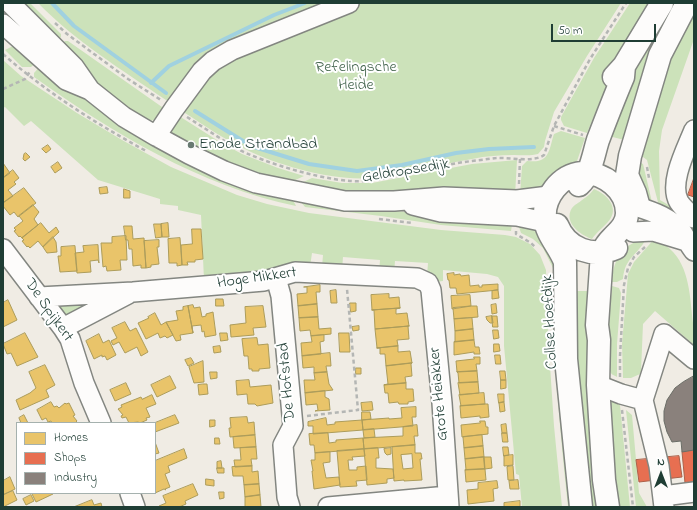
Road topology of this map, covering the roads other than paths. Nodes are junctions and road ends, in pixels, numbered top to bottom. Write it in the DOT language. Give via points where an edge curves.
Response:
graph roads {
  1 [pos="10,3"];
  2 [pos="349,3"];
  3 [pos="662,3"];
  4 [pos="687,3"];
  5 [pos="28,21"];
  6 [pos="7,34"];
  7 [pos="624,66"];
  8 [pos="90,90"];
  9 [pos="694,130"];
  10 [pos="156,136"];
  11 [pos="582,174"];
  12 [pos="636,194"];
  13 [pos="549,196"];
  14 [pos="517,208"];
  15 [pos="694,218"];
  16 [pos="551,224"];
  17 [pos="643,232"];
  18 [pos="690,246"];
  19 [pos="3,249"];
  20 [pos="606,251"];
  21 [pos="276,278"];
  22 [pos="428,282"];
  23 [pos="133,292"];
  24 [pos="39,297"];
  25 [pos="63,328"];
  26 [pos="694,359"];
  27 [pos="598,385"];
  28 [pos="643,400"];
  29 [pos="101,422"];
  30 [pos="694,492"];
  31 [pos="130,494"];
  32 [pos="448,502"];
  33 [pos="663,502"];
  34 [pos="135,507"];
  35 [pos="290,507"];
  36 [pos="328,507"];
  37 [pos="581,507"];
  38 [pos="608,507"];
  1 -- 5 [label="street, Geldropsedijk"];
  2 -- 10 [label="street" via="232,50 213,61 202,71"];
  3 -- 7 [label="main road"];
  4 -- 12 [label="main road" via="660,55 630,156 627,175"];
  5 -- 6 [label="street"];
  5 -- 8 [label="street, Geldropsedijk" via="74,67"];
  6 -- 8 [label="street, Geldropsedijk" via="66,80"];
  7 -- 11 [label="main road" via="623,77"];
  7 -- 11 [label="main road" via="616,74 605,98 590,138"];
  8 -- 10 [label="street, Geldropsedijk" via="124,117"];
  9 -- 15 [label="street" via="676,180 676,195"];
  10 -- 14 [label="street, Geldropsedijk" via="224,171 256,184 345,201 444,197"];
  11 -- 12 [label="main road" via="603,177 619,190"];
  11 -- 13 [label="main road" via="567,178"];
  11 -- 16 [label="main road" via="580,184 562,197"];
  12 -- 17 [label="main road" via="638,217"];
  12 -- 18 [label="street" via="656,213 672,221"];
  12 -- 20 [label="main road" via="627,211 624,224 604,246"];
  13 -- 14 [label="street, Geldropsedijk"];
  13 -- 16 [label="main road" via="545,206"];
  14 -- 16 [label="street, Geldropsedijk"];
  16 -- 20 [label="main road" via="576,248 590,253"];
  16 -- 37 [label="main road, Collse Hoefdijk" via="550,235 565,262 566,359"];
  17 -- 18 [label="street"];
  17 -- 20 [label="main road" via="621,246"];
  19 -- 24 [label="street, De Spijkert"];
  20 -- 27 [label="main road" via="597,325 600,340"];
  21 -- 22 [label="street, Hoge Mikkert" via="295,272 417,278"];
  21 -- 23 [label="street, Hoge Mikkert"];
  21 -- 35 [label="street, De Hofstad" via="281,296 293,426 283,445"];
  22 -- 32 [label="street, Grote Heiakker" via="431,290 442,403"];
  23 -- 24 [label="street, Hoge Mikkert"];
  23 -- 25 [label="street, Hoge Mikkert"];
  24 -- 25 [label="street, De Spijkert"];
  25 -- 29 [label="street, De Spijkert" via="70,339 84,384"];
  26 -- 28 [label="street" via="664,334"];
  27 -- 28 [label="street"];
  27 -- 38 [label="main road"];
  28 -- 33 [label="street" via="659,466"];
  30 -- 33 [label="street"];
  31 -- 34 [label="street"];
  32 -- 36 [label="street"];
}
